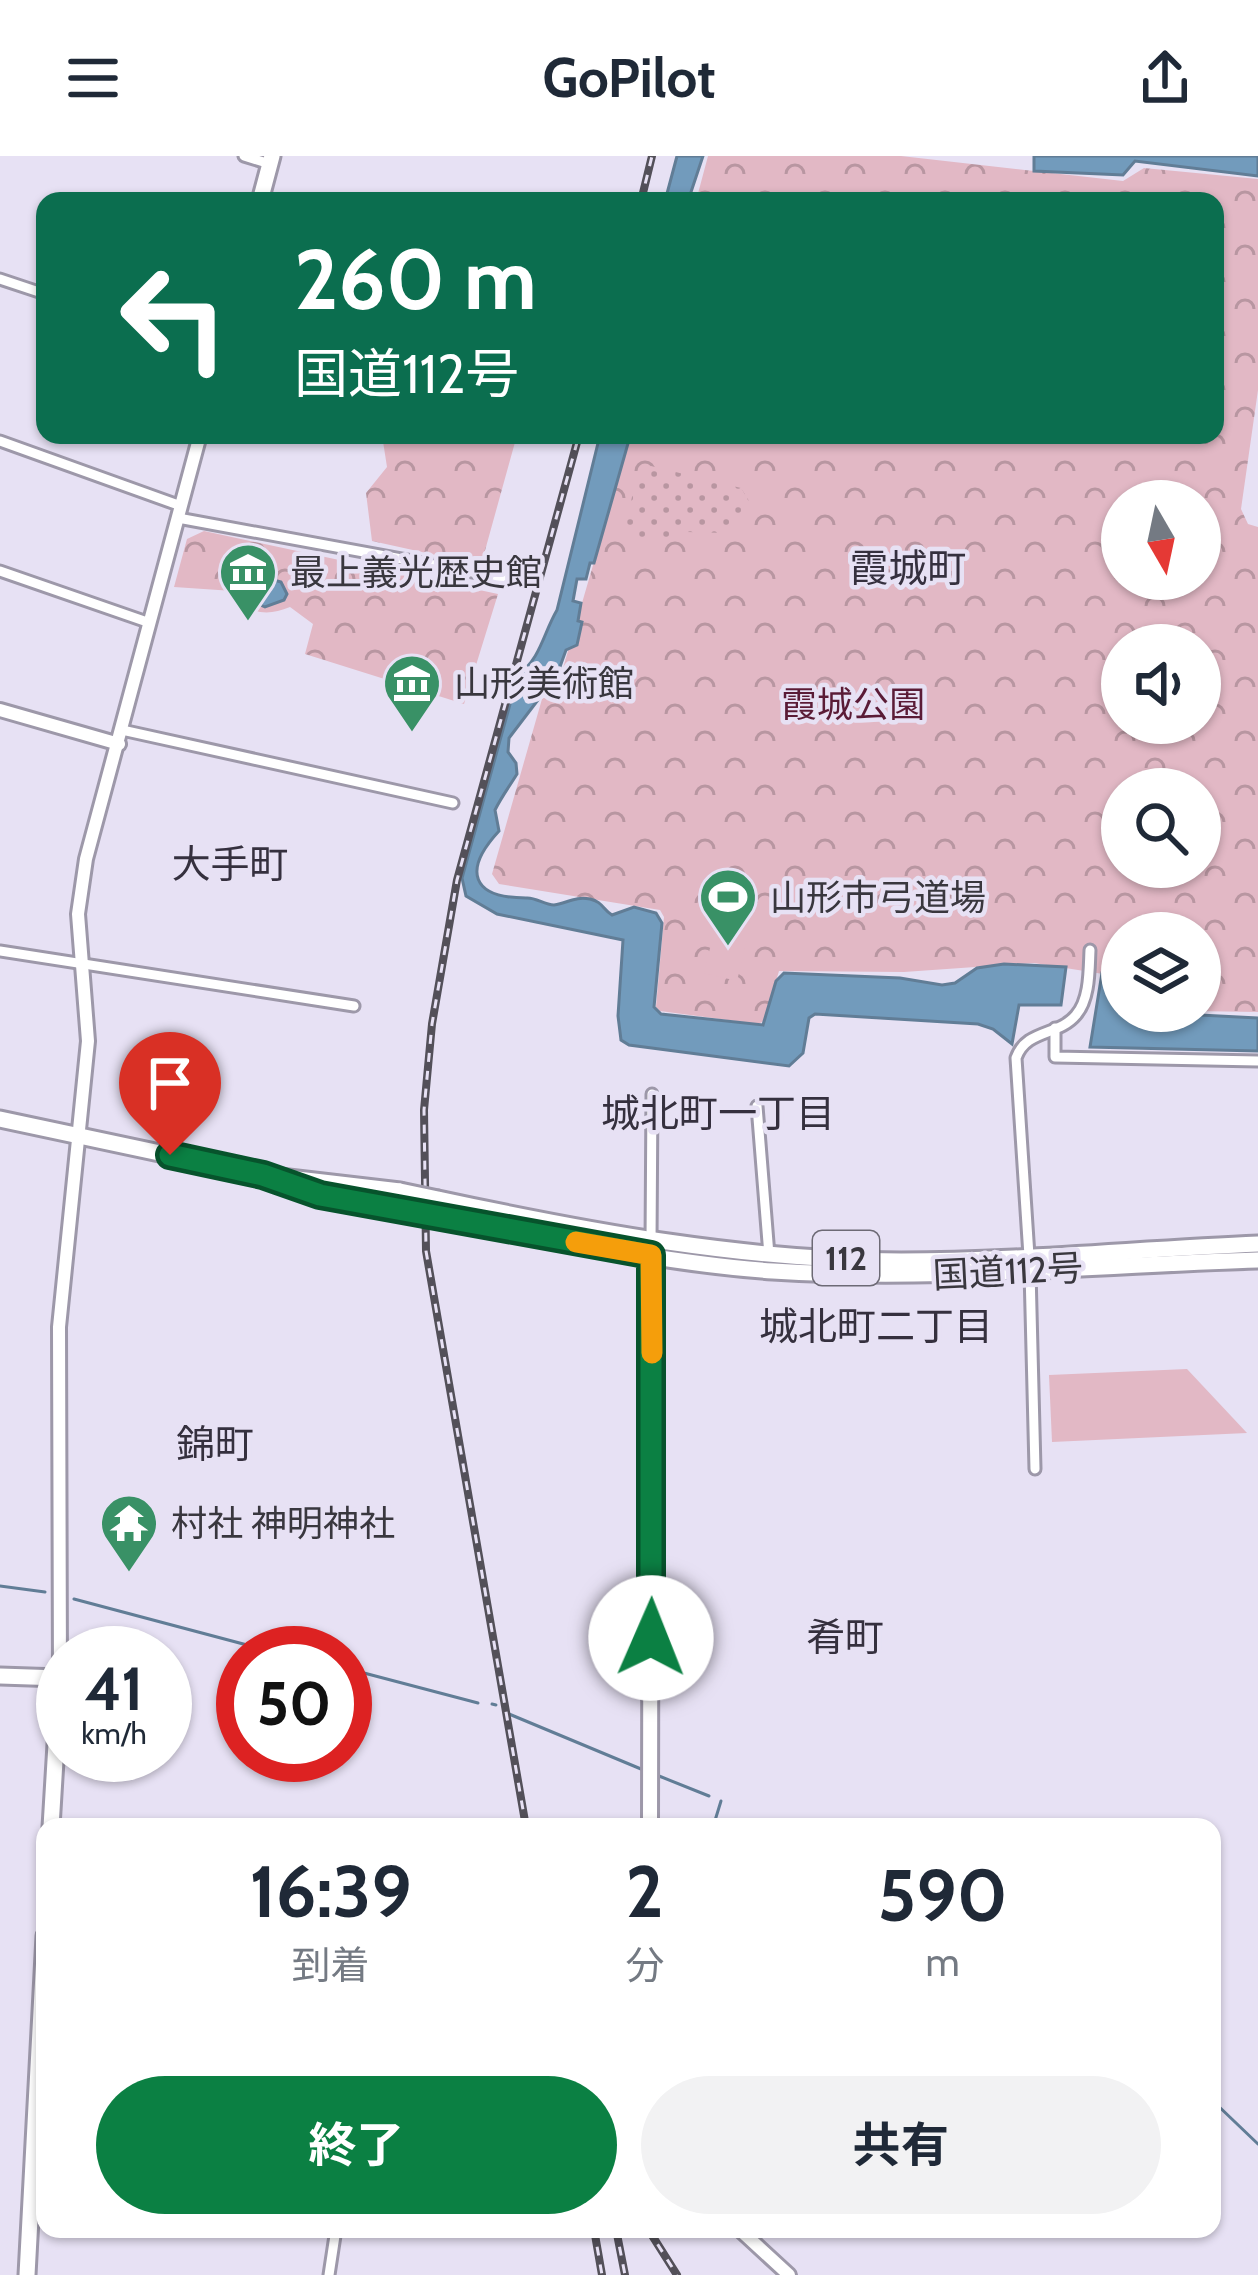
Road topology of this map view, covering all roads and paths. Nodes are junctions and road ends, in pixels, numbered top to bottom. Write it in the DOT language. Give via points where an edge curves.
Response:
graph roads {
  1 [pos="244,156"];
  2 [pos="271,160"];
  3 [pos="262,192"];
  4 [pos="0,279"];
  5 [pos="36,291"];
  6 [pos="0,441"];
  7 [pos="198,444"];
  8 [pos="180,512"];
  9 [pos="0,571"];
  10 [pos="516,580"];
  11 [pos="150,623"];
  12 [pos="0,710"];
  13 [pos="120,737"];
  14 [pos="453,802"];
  15 [pos="1090,950"];
  16 [pos="0,951"];
  17 [pos="82,964"];
  18 [pos="354,1006"];
  19 [pos="1055,1028"];
  20 [pos="1258,1061"];
  21 [pos="652,1094"];
  22 [pos="757,1106"];
  23 [pos="0,1119"];
  24 [pos="76,1136"];
  25 [pos="1258,1244"];
  26 [pos="651,1248"];
  27 [pos="769,1255"];
  28 [pos="1258,1260"];
  29 [pos="1029,1264"];
  30 [pos="1035,1469"];
  31 [pos="60,1626"];
  32 [pos="0,1676"];
  33 [pos="36,1677"];
  34 [pos="54,1782"];
  35 [pos="52,1818"];
  36 [pos="650,1818"];
  37 [pos="36,2106"];
  38 [pos="334,2238"];
  39 [pos="749,2238"];
  40 [pos="27,2275"];
  41 [pos="328,2275"];
  42 [pos="789,2275"];
  1 -- 2 [label="street"];
  2 -- 3 [label="main road"];
  4 -- 5 [label="street"];
  6 -- 8 [label="street"];
  7 -- 8 [label="street"];
  8 -- 10 [label="street"];
  8 -- 11 [label="street"];
  9 -- 11 [label="street"];
  11 -- 13 [label="street"];
  12 -- 13 [label="street"];
  13 -- 14 [label="street"];
  13 -- 17 [label="street" via="86,860"];
  15 -- 19 [label="street" via="1079,1012"];
  16 -- 17 [label="street"];
  17 -- 18 [label="street"];
  17 -- 24 [label="street" via="88,1041"];
  19 -- 20 [label="street" via="1055,1057"];
  19 -- 29 [label="street" via="1024,1042 1016,1058"];
  21 -- 26 [label="street"];
  22 -- 27 [label="street"];
  23 -- 24 [label="main road, 国道112号 / 112"];
  24 -- 26 [label="main road, 国道112号 / 112, bridge"];
  24 -- 31 [label="street" via="58,1327"];
  25 -- 29 [label="main road, 国道112号 / 112"];
  26 -- 27 [label="main road, 国道112号 / 112"];
  26 -- 29 [label="main road, 国道112号 / 112" via="769,1270 901,1275"];
  26 -- 36 [label="main road"];
  27 -- 29 [label="main road, 国道112号 / 112"];
  28 -- 29 [label="main road, 国道112号 / 112"];
  29 -- 30 [label="street"];
  32 -- 33 [label="main road"];
  34 -- 35 [label="main road"];
  37 -- 40 [label="main road"];
  38 -- 41 [label="street"];
  39 -- 42 [label="street"];
}
